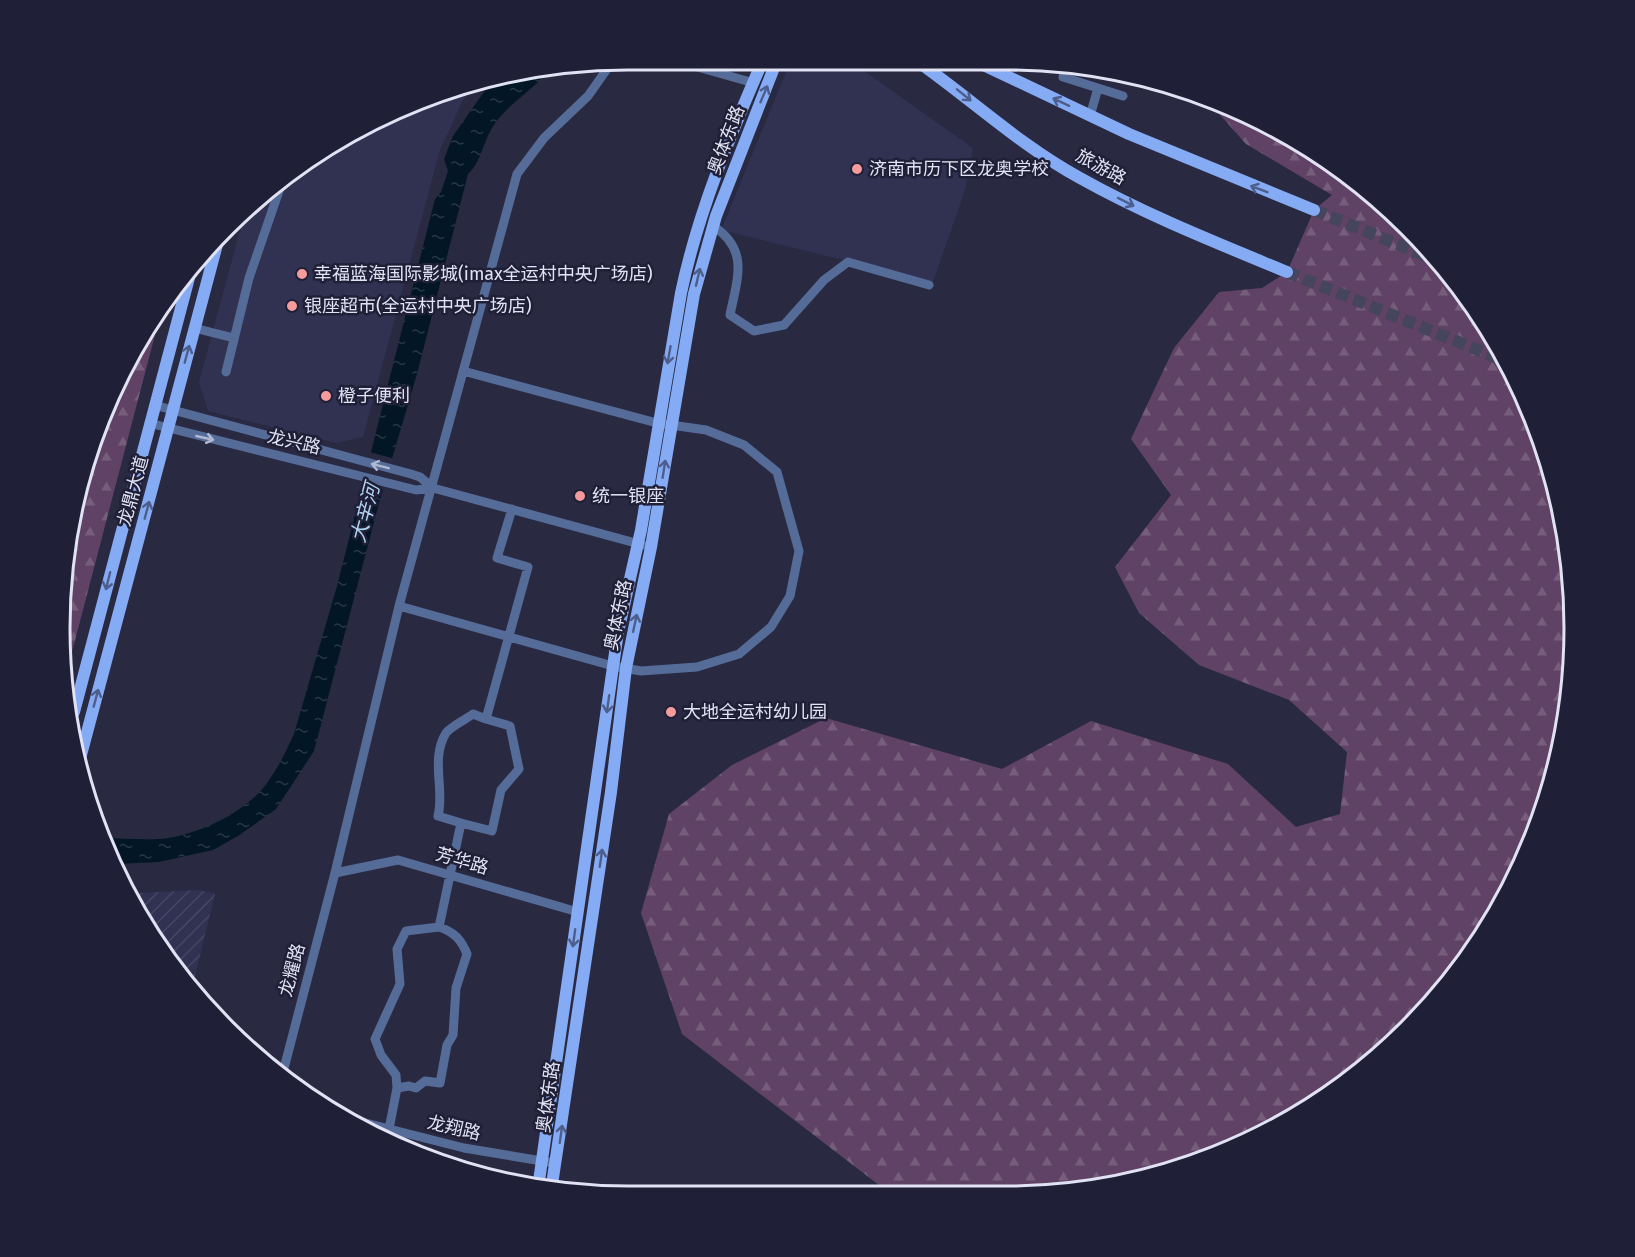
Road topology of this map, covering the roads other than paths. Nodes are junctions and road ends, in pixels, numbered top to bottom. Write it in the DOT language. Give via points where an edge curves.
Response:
graph roads {
  1 [pos="708,70"];
  2 [pos="759,70"];
  3 [pos="773,70"];
  4 [pos="929,70"];
  5 [pos="994,70"];
  6 [pos="605,71"];
  7 [pos="1064,74"];
  8 [pos="754,83"];
  9 [pos="1098,88"];
  10 [pos="1123,96"];
  11 [pos="1090,116"];
  12 [pos="277,196"];
  13 [pos="1314,210"];
  14 [pos="713,226"];
  15 [pos="214,256"];
  16 [pos="1287,272"];
  17 [pos="929,285"];
  18 [pos="186,289"];
  19 [pos="194,327"];
  20 [pos="234,338"];
  21 [pos="463,371"];
  22 [pos="226,372"];
  23 [pos="154,405"];
  24 [pos="172,411"];
  25 [pos="149,423"];
  26 [pos="657,423"];
  27 [pos="672,423"];
  28 [pos="168,430"];
  29 [pos="432,488"];
  30 [pos="512,509"];
  31 [pos="637,543"];
  32 [pos="651,548"];
  33 [pos="399,606"];
  34 [pos="619,667"];
  35 [pos="76,705"];
  36 [pos="486,719"];
  37 [pos="83,746"];
  38 [pos="461,823"];
  39 [pos="335,873"];
  40 [pos="449,875"];
  41 [pos="578,912"];
  42 [pos="439,927"];
  43 [pos="284,1067"];
  44 [pos="397,1088"];
  45 [pos="375,1125"];
  46 [pos="389,1129"];
  47 [pos="391,1133"];
  48 [pos="541,1162"];
  49 [pos="556,1163"];
  50 [pos="539,1179"];
  51 [pos="553,1181"];
  1 -- 8 [label="street"];
  2 -- 8 [label="main road"];
  14 -- 3 [label="main road, 奥体东路, one-way"];
  4 -- 16 [label="main road, 旅游路, one-way" via="1078,177 1161,220"];
  11 -- 5 [label="main road, one-way"];
  6 -- 21 [label="street, 龙耀路" via="588,96 544,138 517,174"];
  7 -- 9 [label="street" via="1063,77"];
  8 -- 26 [label="main road, one-way" via="710,191 688,261"];
  9 -- 10 [label="street"];
  9 -- 11 [label="street"];
  13 -- 11 [label="main road, one-way"];
  12 -- 20 [label="street" via="249,278"];
  14 -- 17 [label="street" via="729,236 740,266 730,315 754,331 784,326 824,280 848,262"];
  27 -- 14 [label="main road, 奥体东路, one-way" via="694,294"];
  15 -- 19 [label="main road, 龙鼎大道"];
  18 -- 23 [label="main road, 龙鼎大道"];
  19 -- 20 [label="street"];
  24 -- 19 [label="main road, 龙鼎大道, one-way"];
  20 -- 22 [label="street"];
  21 -- 26 [label="street"];
  21 -- 29 [label="street, 龙耀路"];
  23 -- 24 [label="street, 龙兴路"];
  23 -- 25 [label="main road, 龙鼎大道"];
  24 -- 28 [label="main road, 龙鼎大道"];
  29 -- 24 [label="street, 龙兴路, one-way" via="411,474"];
  25 -- 28 [label="street, 龙兴路"];
  25 -- 35 [label="main road, 龙鼎大道, one-way"];
  26 -- 27 [label="street"];
  26 -- 31 [label="main road"];
  32 -- 27 [label="main road, 奥体东路, one-way"];
  27 -- 34 [label="street" via="706,430 744,446 777,472 800,551 790,596 771,627 739,654 697,667 641,671"];
  28 -- 29 [label="street, 龙兴路, one-way" via="416,490"];
  37 -- 28 [label="main road, 龙鼎大道, one-way"];
  29 -- 30 [label="street, 龙兴路"];
  29 -- 33 [label="street, 龙耀路"];
  30 -- 31 [label="street, 龙兴路"];
  30 -- 36 [label="street" via="497,558 528,567"];
  31 -- 32 [label="street, 龙兴路"];
  31 -- 34 [label="main road"];
  34 -- 32 [label="main road, 奥体东路, one-way"];
  33 -- 34 [label="street"];
  33 -- 39 [label="street, 龙耀路"];
  34 -- 41 [label="main road, one-way"];
  49 -- 34 [label="main road, 奥体东路, one-way" via="611,792"];
  36 -- 38 [label="street" via="473,714 447,731 440,753 438,816"];
  36 -- 38 [label="street" via="510,726 519,769 501,790 492,831"];
  38 -- 40 [label="street"];
  39 -- 40 [label="street, 芳华路" via="398,860"];
  39 -- 43 [label="street, 龙耀路"];
  40 -- 41 [label="street, 芳华路"];
  40 -- 42 [label="street"];
  41 -- 48 [label="main road, one-way"];
  42 -- 44 [label="street" via="406,931 397,949 400,984 375,1039 396,1075"];
  42 -- 44 [label="street" via="458,937 467,954 456,988 453,1035 447,1045 440,1083 425,1081 416,1088"];
  44 -- 46 [label="street"];
  45 -- 46 [label="street, 龙翔路"];
  46 -- 47 [label="street"];
  46 -- 48 [label="street, 龙翔路"];
  48 -- 49 [label="street, 龙翔路"];
  48 -- 50 [label="main road"];
  49 -- 51 [label="main road, 奥体东路"];
}
